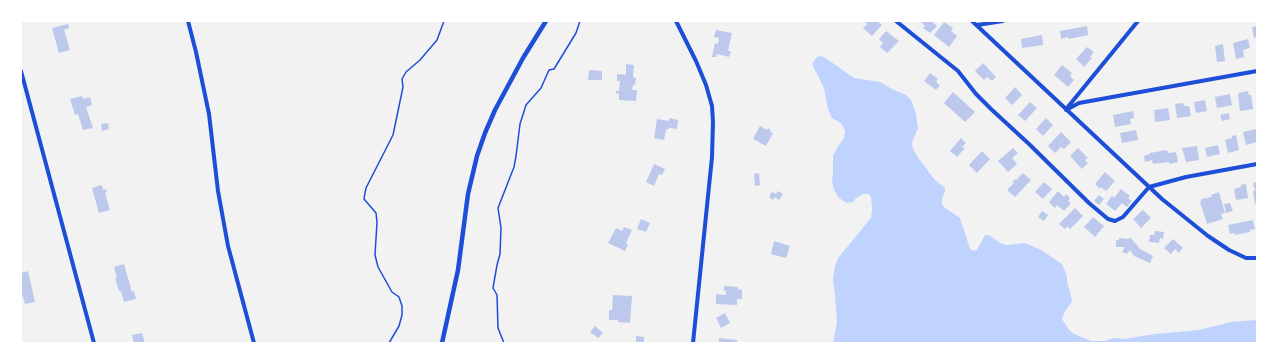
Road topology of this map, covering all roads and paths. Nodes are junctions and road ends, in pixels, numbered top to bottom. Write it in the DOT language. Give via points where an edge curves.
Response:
graph roads {
  1 [pos="188,21"];
  2 [pos="444,21"];
  3 [pos="546,21"];
  4 [pos="580,21"];
  5 [pos="676,21"];
  6 [pos="896,21"];
  7 [pos="972,21"];
  8 [pos="1002,21"];
  9 [pos="1138,21"];
  10 [pos="977,25"];
  11 [pos="21,71"];
  12 [pos="1257,71"];
  13 [pos="1066,110"];
  14 [pos="1257,164"];
  15 [pos="1149,187"];
  16 [pos="1257,258"];
  17 [pos="94,343"];
  18 [pos="254,343"];
  19 [pos="389,343"];
  20 [pos="442,343"];
  21 [pos="504,343"];
  22 [pos="693,343"];
  1 -- 18 [label="street" via="209,114 218,191 228,246"];
  2 -- 19 [label="path" via="437,40 402,79 403,87 393,135 365,193 364,199 376,213 375,255 378,267 392,292 399,297 402,306 399,326"];
  3 -- 20 [label="street" via="495,110 477,156 468,194 458,270"];
  4 -- 21 [label="path" via="576,33 554,69 549,70 541,88 526,105 520,124 514,167 498,208 501,228 500,254 493,288 497,295 498,328"];
  5 -- 22 [label="street" via="704,79 712,106 713,122 712,157"];
  6 -- 15 [label="street" via="958,71 991,109 1104,217 1113,221 1121,218"];
  7 -- 10 [label="street"];
  8 -- 10 [label="street"];
  9 -- 13 [label="street"];
  10 -- 13 [label="street"];
  11 -- 17 [label="street"];
  12 -- 13 [label="street" via="1079,103"];
  13 -- 15 [label="street"];
  14 -- 15 [label="street" via="1186,177"];
  15 -- 16 [label="street" via="1218,243 1242,257"];
}
